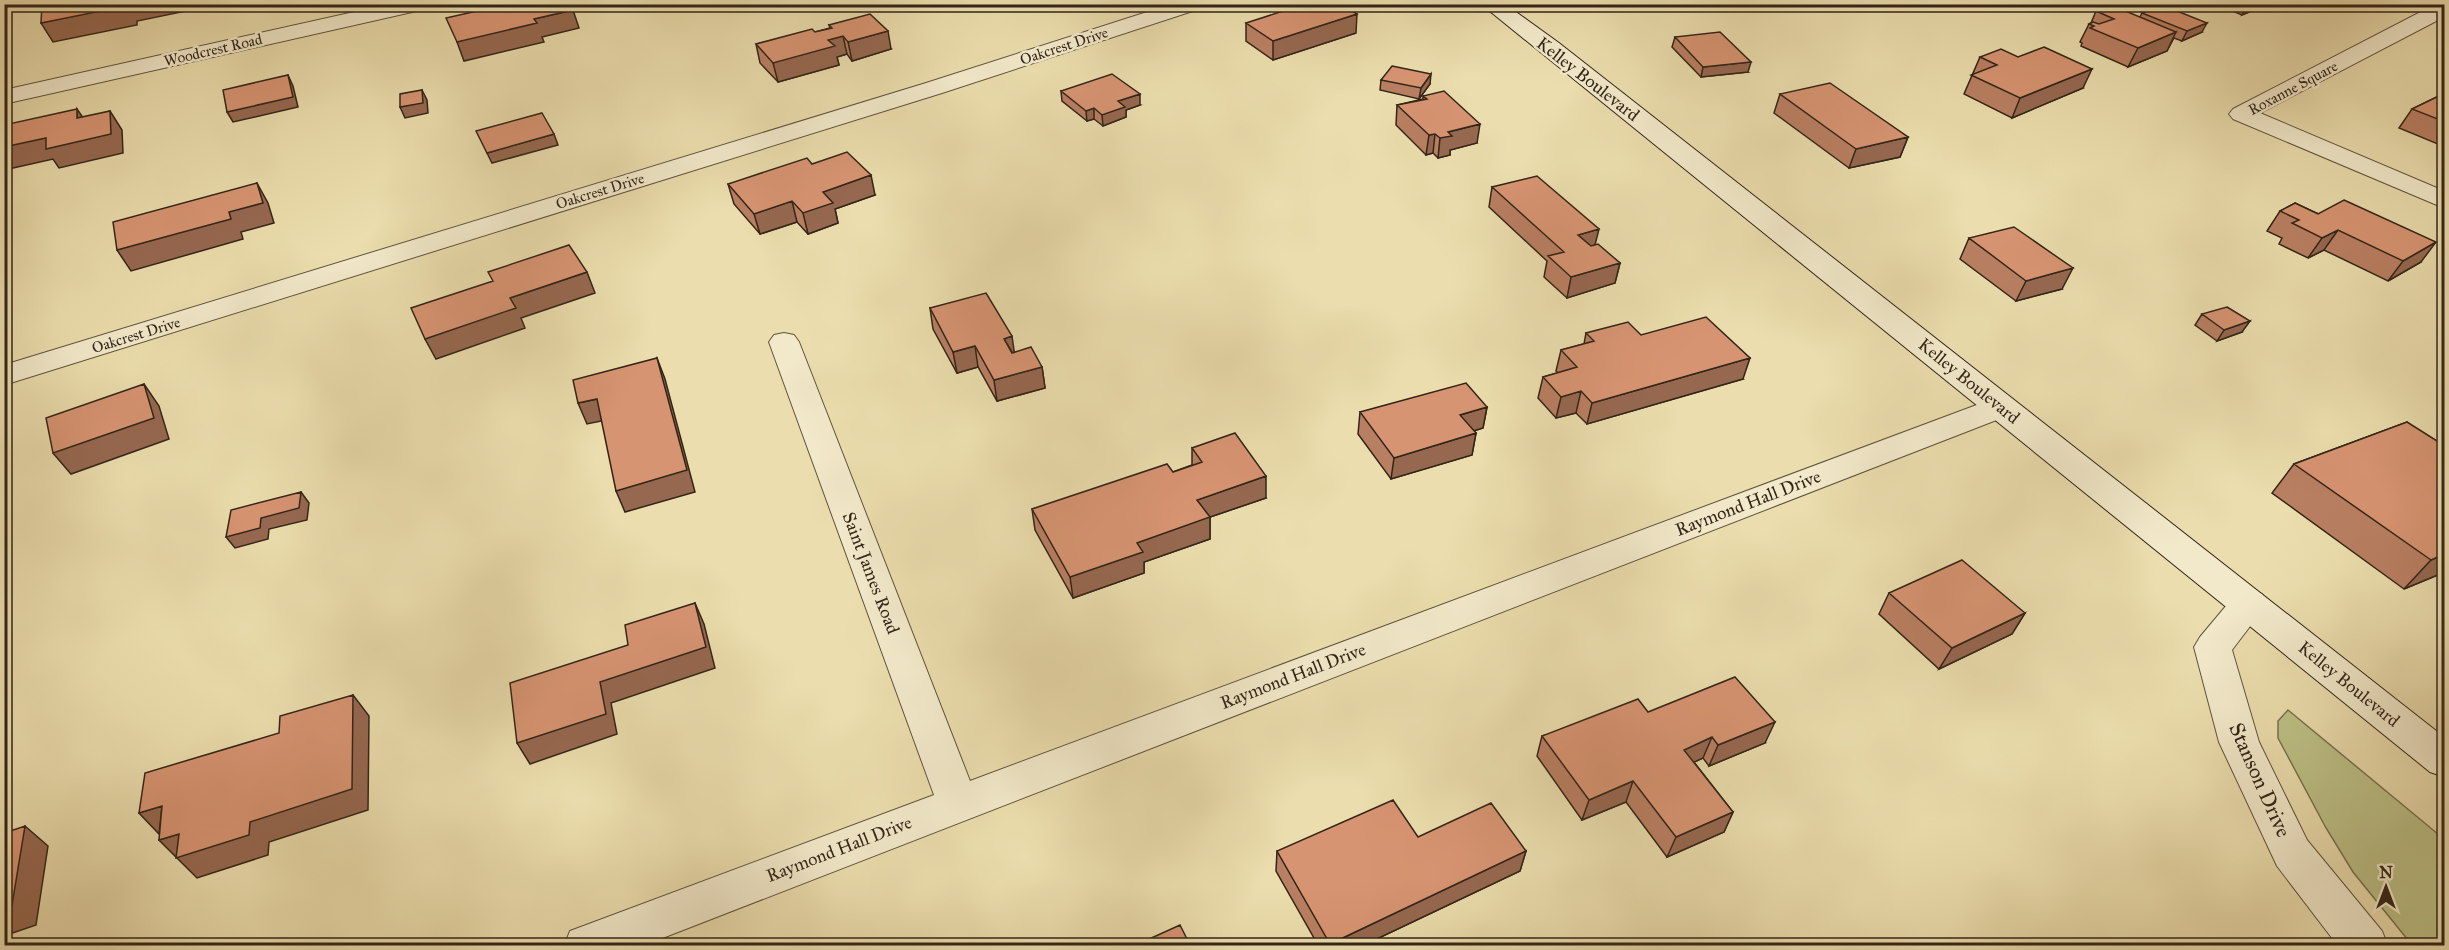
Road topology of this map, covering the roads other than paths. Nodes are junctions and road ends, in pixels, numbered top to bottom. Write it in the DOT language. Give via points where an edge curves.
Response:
graph roads {
  1 [pos="422,4"];
  2 [pos="1195,4"];
  3 [pos="1491,4"];
  4 [pos="2445,9"];
  5 [pos="4,97"];
  6 [pos="2445,200"];
  7 [pos="784,342"];
  8 [pos="4,375"];
  9 [pos="2001,407"];
  10 [pos="2249,604"];
  11 [pos="2445,760"];
  12 [pos="958,804"];
  13 [pos="585,945"];
  14 [pos="2366,945"];
  1 -- 5 [label="street, Woodcrest Road"];
  2 -- 8 [label="street, Oakcrest Drive"];
  3 -- 9 [label="street, Kelley Boulevard"];
  4 -- 6 [label="street, Roxanne Square" via="2241,114"];
  7 -- 12 [label="street, Saint James Road"];
  9 -- 10 [label="street, Kelley Boulevard"];
  9 -- 12 [label="street, Raymond Hall Drive"];
  10 -- 11 [label="street, Kelley Boulevard"];
  10 -- 14 [label="street, Stanson Drive" via="2212,647 2239,742 2292,853"];
  12 -- 13 [label="street, Raymond Hall Drive"];
}
